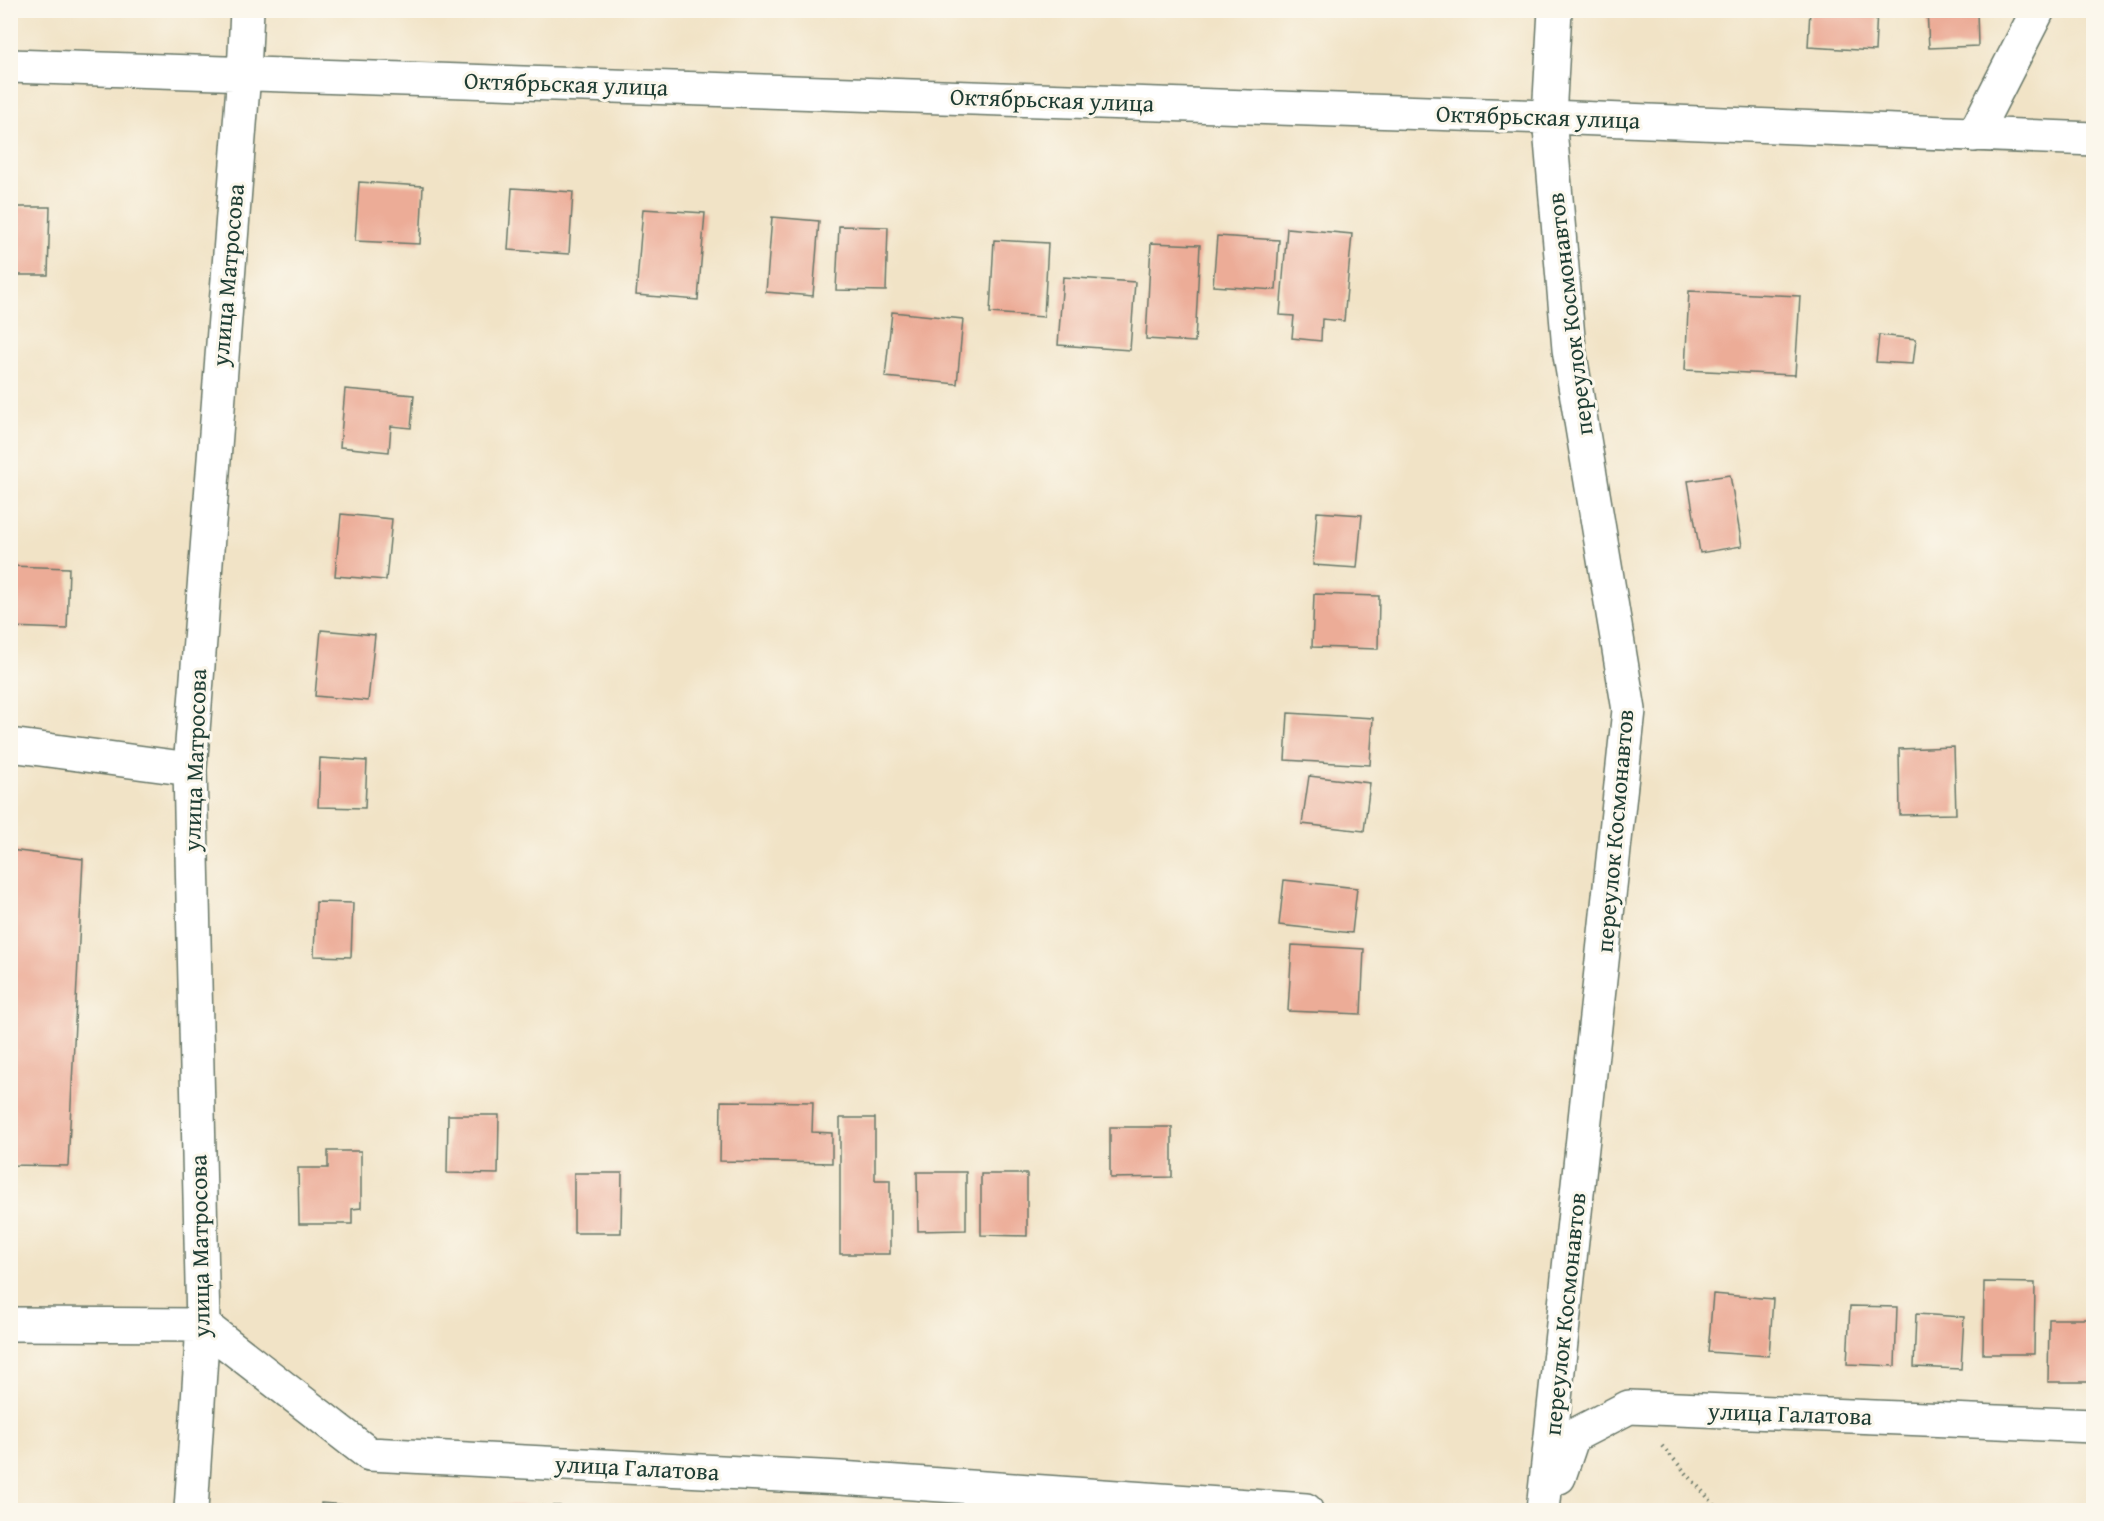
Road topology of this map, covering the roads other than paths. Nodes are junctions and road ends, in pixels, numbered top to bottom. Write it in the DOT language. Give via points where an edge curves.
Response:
graph roads {
  1 [pos="247,10"];
  2 [pos="1555,10"];
  3 [pos="2038,10"];
  4 [pos="10,66"];
  5 [pos="244,73"];
  6 [pos="1549,117"];
  7 [pos="1974,135"];
  8 [pos="2094,140"];
  9 [pos="10,745"];
  10 [pos="190,768"];
  11 [pos="10,1324"];
  12 [pos="202,1325"];
  13 [pos="2094,1426"];
  14 [pos="190,1510"];
  15 [pos="1306,1510"];
  16 [pos="1545,1510"];
  1 -- 5 [label="street, улица Матросова"];
  2 -- 6 [label="street, переулок Космонавтов"];
  3 -- 7 [label="street"];
  4 -- 5 [label="street, Октябрьская улица"];
  5 -- 6 [label="street, Октябрьская улица"];
  5 -- 10 [label="street, улица Матросова"];
  6 -- 7 [label="street, Октябрьская улица"];
  6 -- 16 [label="street, переулок Космонавтов" via="1569,349 1629,710"];
  7 -- 8 [label="street, Октябрьская улица"];
  9 -- 10 [label="street"];
  10 -- 12 [label="street, улица Матросова"];
  11 -- 12 [label="street"];
  12 -- 14 [label="street, улица Матросова"];
  12 -- 15 [label="street, улица Галатова" via="369,1454 840,1478"];
  13 -- 16 [label="street, улица Галатова" via="1629,1407 1573,1436"];
}
